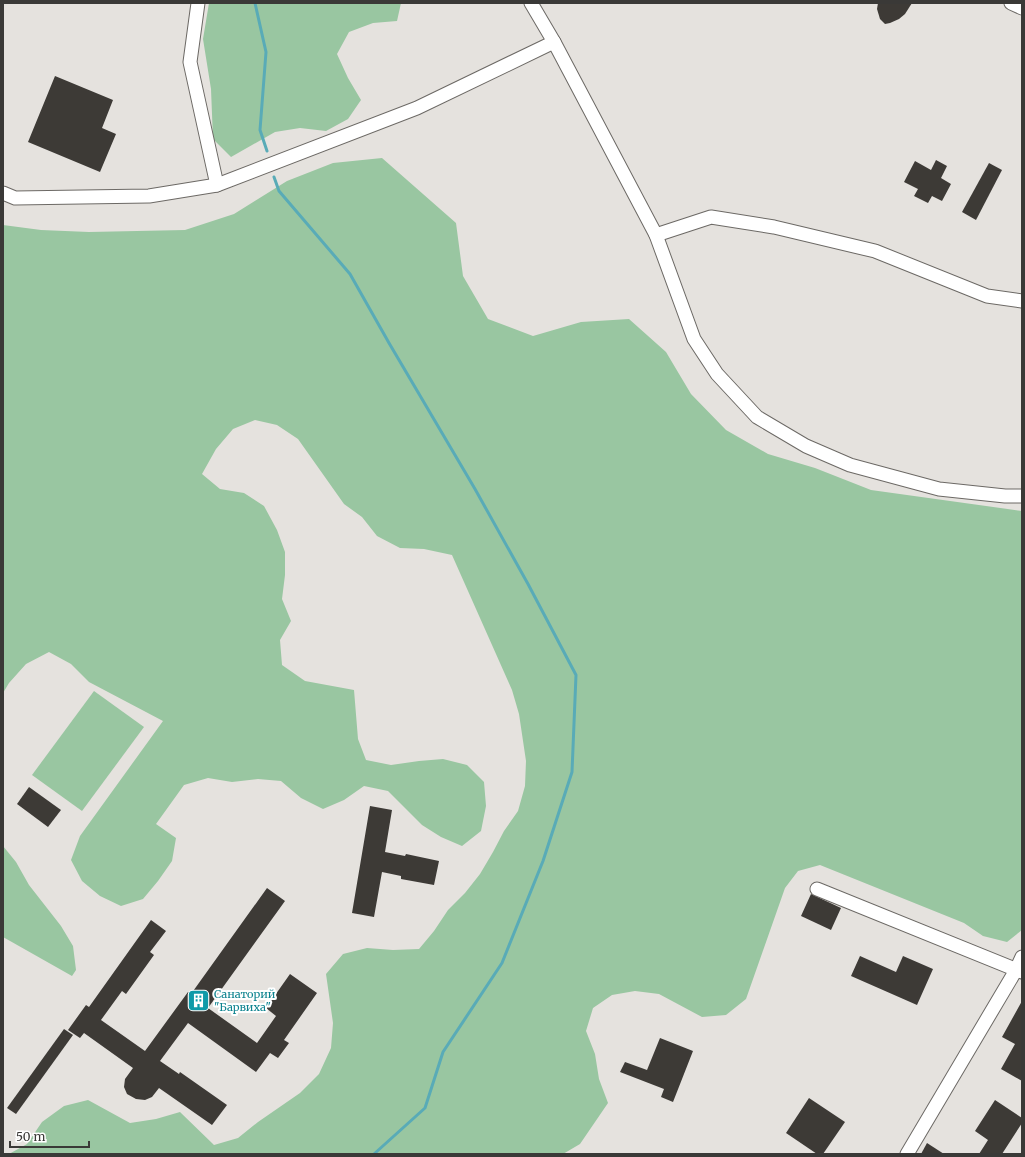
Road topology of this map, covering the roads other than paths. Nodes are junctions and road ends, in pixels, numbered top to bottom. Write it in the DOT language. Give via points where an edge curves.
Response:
graph roads {
  1 [pos="198,3"];
  2 [pos="531,3"];
  3 [pos="1011,3"];
  4 [pos="1022,8"];
  5 [pos="554,42"];
  6 [pos="217,185"];
  7 [pos="3,193"];
  8 [pos="656,235"];
  9 [pos="1022,301"];
  10 [pos="1022,496"];
  11 [pos="817,889"];
  12 [pos="1022,957"];
  13 [pos="1019,971"];
  14 [pos="907,1154"];
  1 -- 6 [label="street" via="190,62"];
  2 -- 5 [label="street"];
  3 -- 4 [label="street"];
  5 -- 6 [label="street" via="417,108"];
  5 -- 8 [label="street"];
  6 -- 7 [label="street" via="149,196 15,198"];
  8 -- 9 [label="street" via="711,217 774,227 874,251 987,296"];
  8 -- 10 [label="street" via="694,339 717,374 757,417 806,446 850,465 939,489"];
  11 -- 13 [label="street"];
  12 -- 13 [label="street"];
  13 -- 14 [label="street"];
}
